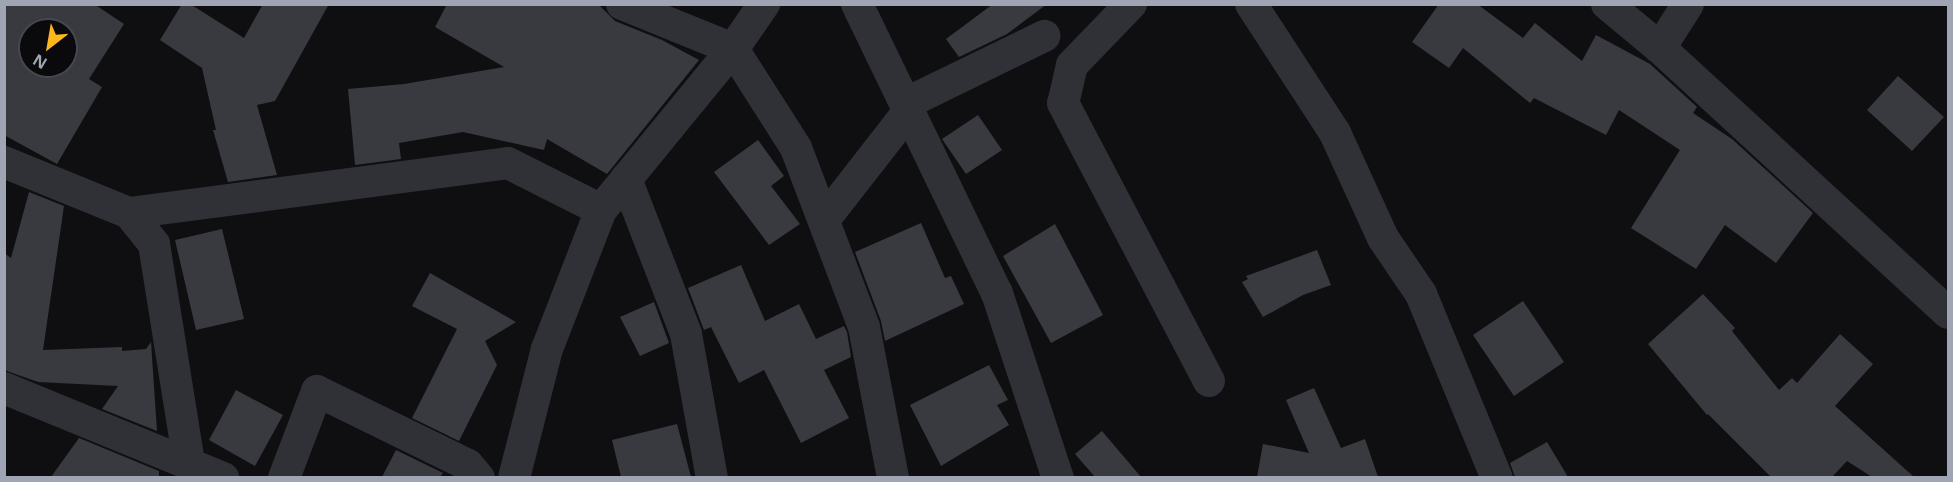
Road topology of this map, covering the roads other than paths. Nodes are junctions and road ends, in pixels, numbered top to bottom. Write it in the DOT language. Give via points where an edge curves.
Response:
graph roads {
  1 [pos="622,4"];
  2 [pos="764,4"];
  3 [pos="857,4"];
  4 [pos="1131,4"];
  5 [pos="1251,4"];
  6 [pos="1607,4"];
  7 [pos="1688,4"];
  8 [pos="1044,36"];
  9 [pos="1660,48"];
  10 [pos="733,49"];
  11 [pos="908,110"];
  12 [pos="4,162"];
  13 [pos="626,179"];
  14 [pos="601,210"];
  15 [pos="129,213"];
  16 [pos="824,220"];
  17 [pos="1948,313"];
  18 [pos="1209,381"];
  19 [pos="4,388"];
  20 [pos="189,463"];
  21 [pos="224,477"];
  22 [pos="284,477"];
  23 [pos="479,477"];
  24 [pos="514,477"];
  25 [pos="712,477"];
  26 [pos="893,477"];
  27 [pos="1058,477"];
  28 [pos="1497,477"];
  1 -- 10 [label="street"];
  2 -- 10 [label="street"];
  3 -- 11 [label="street"];
  4 -- 18 [label="street" via="1072,65 1063,103"];
  5 -- 28 [label="street" via="1335,132 1383,238 1421,294"];
  6 -- 9 [label="street"];
  7 -- 9 [label="street"];
  8 -- 11 [label="street" via="915,99"];
  9 -- 17 [label="street"];
  10 -- 13 [label="street"];
  10 -- 16 [label="street" via="796,148"];
  11 -- 16 [label="street"];
  11 -- 27 [label="street" via="998,293"];
  12 -- 15 [label="street"];
  13 -- 14 [label="street"];
  13 -- 25 [label="street" via="686,334"];
  14 -- 15 [label="street" via="508,163"];
  14 -- 24 [label="street" via="547,349"];
  15 -- 20 [label="street" via="154,244"];
  16 -- 26 [label="street" via="864,327"];
  19 -- 20 [label="street"];
  20 -- 21 [label="street"];
  22 -- 23 [label="street" via="317,391 468,465"];
}
